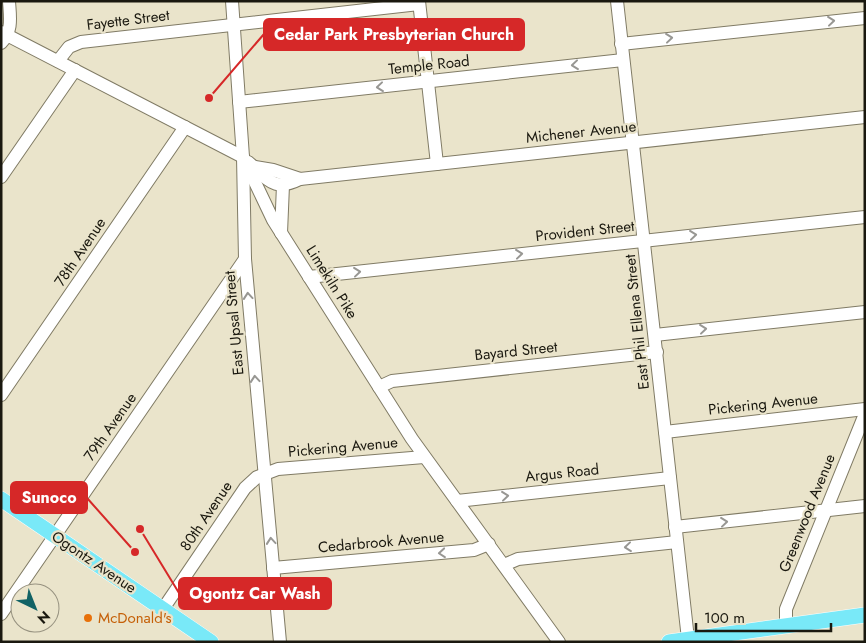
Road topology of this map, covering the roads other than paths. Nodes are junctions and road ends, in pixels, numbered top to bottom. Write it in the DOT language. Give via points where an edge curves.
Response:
graph roads {
  1 [pos="9,1"];
  2 [pos="232,1"];
  3 [pos="617,1"];
  4 [pos="419,2"];
  5 [pos="333,7"];
  6 [pos="865,18"];
  7 [pos="234,25"];
  8 [pos="3,37"];
  9 [pos="621,44"];
  10 [pos="623,60"];
  11 [pos="58,61"];
  12 [pos="75,70"];
  13 [pos="428,82"];
  14 [pos="239,102"];
  15 [pos="865,117"];
  16 [pos="184,127"];
  17 [pos="634,143"];
  18 [pos="243,157"];
  19 [pos="437,164"];
  20 [pos="255,167"];
  21 [pos="1,177"];
  22 [pos="300,179"];
  23 [pos="283,185"];
  24 [pos="865,217"];
  25 [pos="281,233"];
  26 [pos="644,241"];
  27 [pos="246,259"];
  28 [pos="309,277"];
  29 [pos="865,312"];
  30 [pos="655,335"];
  31 [pos="656,352"];
  32 [pos="379,387"];
  33 [pos="1,395"];
  34 [pos="865,409"];
  35 [pos="865,414"];
  36 [pos="665,432"];
  37 [pos="424,457"];
  38 [pos="265,473"];
  39 [pos="670,478"];
  40 [pos="1,499"];
  41 [pos="457,501"];
  42 [pos="865,506"];
  43 [pos="825,511"];
  44 [pos="675,527"];
  45 [pos="55,536"];
  46 [pos="677,542"];
  47 [pos="489,544"];
  48 [pos="504,565"];
  49 [pos="273,568"];
  50 [pos="163,609"];
  51 [pos="1,614"];
  52 [pos="865,615"];
  53 [pos="786,626"];
  54 [pos="688,639"];
  55 [pos="211,642"];
  56 [pos="280,642"];
  57 [pos="559,642"];
  58 [pos="668,642"];
  1 -- 8 [label="street" via="11,18"];
  2 -- 7 [label="street, East Upsal Street"];
  3 -- 9 [label="street, East Phil Ellena Street"];
  4 -- 5 [label="street, Fayette Street"];
  4 -- 13 [label="street"];
  5 -- 7 [label="street, Fayette Street"];
  9 -- 6 [label="street, one-way"];
  7 -- 11 [label="street, Fayette Street" via="80,42 69,47"];
  7 -- 14 [label="street, East Upsal Street"];
  8 -- 11 [label="street"];
  9 -- 10 [label="street, East Phil Ellena Street"];
  10 -- 13 [label="street, Temple Road, one-way"];
  10 -- 17 [label="street, East Phil Ellena Street"];
  11 -- 12 [label="street"];
  12 -- 16 [label="street"];
  12 -- 21 [label="street"];
  13 -- 14 [label="street, Temple Road, one-way"];
  13 -- 19 [label="street"];
  14 -- 18 [label="street, East Upsal Street"];
  15 -- 17 [label="street, Michener Avenue"];
  16 -- 18 [label="street"];
  16 -- 33 [label="street, 78th Avenue"];
  17 -- 19 [label="street, Michener Avenue"];
  17 -- 26 [label="street, East Phil Ellena Street"];
  18 -- 20 [label="street, Michener Avenue"];
  18 -- 25 [label="street, Limekiln Pike"];
  18 -- 27 [label="street, East Upsal Street"];
  19 -- 22 [label="street, Michener Avenue"];
  20 -- 22 [label="street, Michener Avenue"];
  20 -- 23 [label="street, Michener Avenue" via="275,184"];
  22 -- 23 [label="street, Michener Avenue"];
  23 -- 25 [label="street"];
  26 -- 24 [label="street, Provident Street, one-way"];
  25 -- 28 [label="street, Limekiln Pike"];
  28 -- 26 [label="street, Provident Street, one-way"];
  26 -- 30 [label="street, East Phil Ellena Street"];
  38 -- 27 [label="street, East Upsal Street, one-way"];
  27 -- 45 [label="street, 79th Avenue"];
  28 -- 32 [label="street, Limekiln Pike"];
  30 -- 29 [label="street, one-way"];
  30 -- 31 [label="street, East Phil Ellena Street"];
  31 -- 32 [label="street, Bayard Street" via="392,381"];
  31 -- 36 [label="street, East Phil Ellena Street"];
  32 -- 37 [label="street, Limekiln Pike"];
  34 -- 36 [label="street, Pickering Avenue"];
  35 -- 43 [label="street, Greenwood Avenue"];
  36 -- 39 [label="street, East Phil Ellena Street"];
  37 -- 38 [label="street, Pickering Avenue" via="278,469"];
  37 -- 41 [label="street, Limekiln Pike"];
  49 -- 38 [label="street, East Upsal Street, one-way"];
  38 -- 50 [label="street, 80th Avenue" via="245,488"];
  41 -- 39 [label="street, Argus Road, one-way"];
  39 -- 44 [label="street, East Phil Ellena Street"];
  40 -- 45 [label="main road, Ogontz Avenue"];
  41 -- 47 [label="street, Limekiln Pike"];
  42 -- 43 [label="street"];
  44 -- 43 [label="street, one-way"];
  43 -- 53 [label="street, Greenwood Avenue" via="786,610"];
  44 -- 46 [label="street, East Phil Ellena Street"];
  45 -- 50 [label="main road, Ogontz Avenue"];
  45 -- 51 [label="street, 79th Avenue"];
  46 -- 48 [label="street, one-way" via="518,559"];
  46 -- 54 [label="street, East Phil Ellena Street"];
  47 -- 48 [label="street, Limekiln Pike"];
  47 -- 49 [label="street, Cedarbrook Avenue, one-way" via="474,550"];
  48 -- 57 [label="street, Limekiln Pike"];
  49 -- 56 [label="street, East Upsal Street"];
  50 -- 55 [label="main road, Ogontz Avenue"];
  52 -- 53 [label="main road"];
  53 -- 54 [label="main road"];
  54 -- 58 [label="main road"];
}
